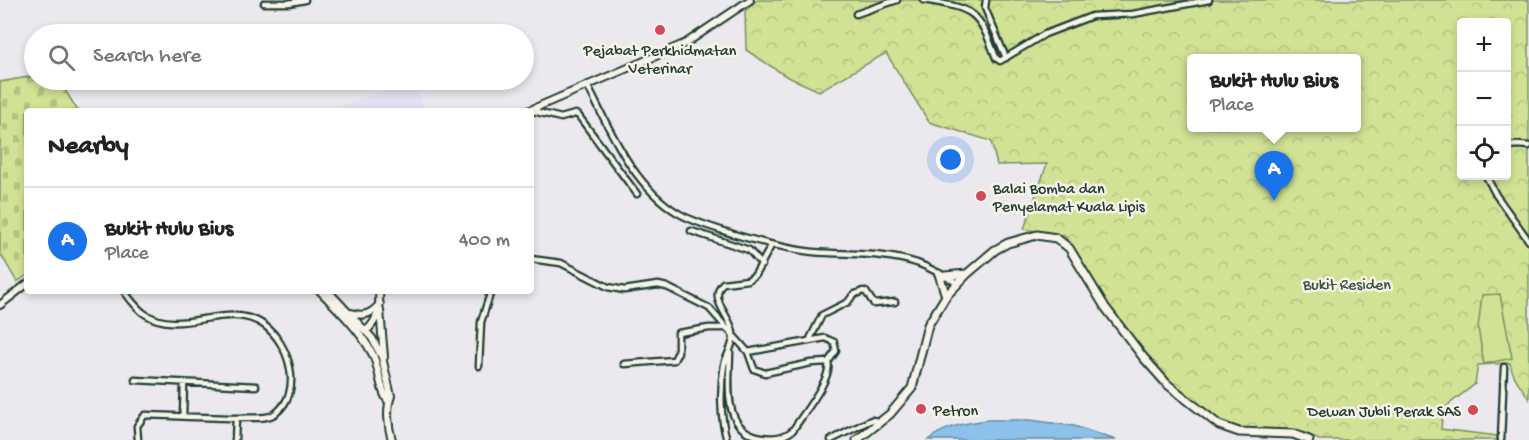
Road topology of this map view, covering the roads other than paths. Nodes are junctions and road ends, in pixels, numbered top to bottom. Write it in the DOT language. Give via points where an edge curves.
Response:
graph roads {
  1 [pos="305,0"];
  2 [pos="750,0"];
  3 [pos="897,0"];
  4 [pos="923,0"];
  5 [pos="986,0"];
  6 [pos="1209,0"];
  7 [pos="264,3"];
  8 [pos="856,14"];
  9 [pos="1006,58"];
  10 [pos="587,85"];
  11 [pos="534,109"];
  12 [pos="534,112"];
  13 [pos="1511,146"];
  14 [pos="1529,146"];
  15 [pos="1488,180"];
  16 [pos="637,195"];
  17 [pos="692,231"];
  18 [pos="1529,241"];
  19 [pos="771,246"];
  20 [pos="534,259"];
  21 [pos="762,264"];
  22 [pos="967,274"];
  23 [pos="942,275"];
  24 [pos="957,283"];
  25 [pos="24,286"];
  26 [pos="127,294"];
  27 [pos="323,294"];
  28 [pos="331,294"];
  29 [pos="380,294"];
  30 [pos="490,294"];
  31 [pos="946,296"];
  32 [pos="895,302"];
  33 [pos="0,306"];
  34 [pos="380,307"];
  35 [pos="350,313"];
  36 [pos="353,326"];
  37 [pos="726,328"];
  38 [pos="366,331"];
  39 [pos="734,337"];
  40 [pos="809,341"];
  41 [pos="366,343"];
  42 [pos="730,350"];
  43 [pos="748,352"];
  44 [pos="828,362"];
  45 [pos="624,364"];
  46 [pos="384,366"];
  47 [pos="479,366"];
  48 [pos="1504,367"];
  49 [pos="135,380"];
  50 [pos="184,382"];
  51 [pos="256,386"];
  52 [pos="389,402"];
  53 [pos="183,416"];
  54 [pos="236,418"];
  55 [pos="882,421"];
  56 [pos="138,440"];
  57 [pos="235,440"];
  58 [pos="392,440"];
  59 [pos="726,440"];
  60 [pos="831,440"];
  61 [pos="857,440"];
  62 [pos="1310,440"];
  63 [pos="1501,440"];
  1 -- 7 [label="street"];
  2 -- 10 [label="street" via="686,44"];
  3 -- 8 [label="street"];
  4 -- 9 [label="street" via="971,12 983,26 997,60"];
  5 -- 9 [label="street" via="985,8"];
  6 -- 9 [label="street" via="1133,14 1092,16 1045,34"];
  10 -- 11 [label="street"];
  10 -- 19 [label="street" via="621,152 657,197 693,220"];
  12 -- 16 [label="street" via="561,118 578,115"];
  13 -- 14 [label="street"];
  15 -- 18 [label="street"];
  17 -- 21 [label="street" via="749,250"];
  19 -- 21 [label="street"];
  19 -- 23 [label="street" via="888,256"];
  20 -- 37 [label="street" via="561,263 608,287 624,290 663,285 709,308"];
  21 -- 39 [label="street" via="748,280 729,281 719,288 718,300"];
  22 -- 23 [label="main road"];
  22 -- 24 [label="main road"];
  22 -- 62 [label="main road" via="1008,243 1030,236 1056,238 1069,248 1118,325 1176,392 1230,430 1293,434"];
  23 -- 24 [label="street"];
  23 -- 31 [label="main road"];
  24 -- 31 [label="main road"];
  25 -- 33 [label="street"];
  26 -- 54 [label="street" via="154,319 183,321 237,315 255,320 272,332 290,366 287,396 274,415"];
  27 -- 36 [label="street"];
  28 -- 35 [label="street"];
  29 -- 34 [label="street"];
  30 -- 47 [label="street" via="481,322"];
  31 -- 55 [label="main road" via="928,325 912,388"];
  32 -- 40 [label="street" via="877,305 865,291 853,295 848,302 822,315"];
  34 -- 35 [label="street" via="360,316"];
  34 -- 38 [label="street"];
  34 -- 46 [label="street"];
  35 -- 38 [label="street"];
  36 -- 38 [label="street"];
  36 -- 41 [label="street"];
  37 -- 39 [label="street"];
  37 -- 45 [label="street" via="678,333 674,360"];
  38 -- 41 [label="street"];
  38 -- 46 [label="street"];
  39 -- 42 [label="street"];
  39 -- 43 [label="street"];
  40 -- 43 [label="street"];
  40 -- 44 [label="street" via="825,338 834,342 836,351"];
  41 -- 52 [label="street"];
  42 -- 44 [label="street" via="732,415 741,429 768,438 782,437 793,430 826,380"];
  42 -- 59 [label="street" via="723,383"];
  43 -- 44 [label="street" via="754,369 765,373"];
  46 -- 52 [label="street"];
  48 -- 63 [label="street"];
  49 -- 50 [label="street"];
  50 -- 51 [label="street"];
  50 -- 53 [label="street"];
  52 -- 58 [label="street"];
  53 -- 54 [label="street"];
  53 -- 56 [label="street" via="145,415 137,426"];
  54 -- 57 [label="street"];
  55 -- 60 [label="street" via="871,420"];
  55 -- 61 [label="main road"];
}
